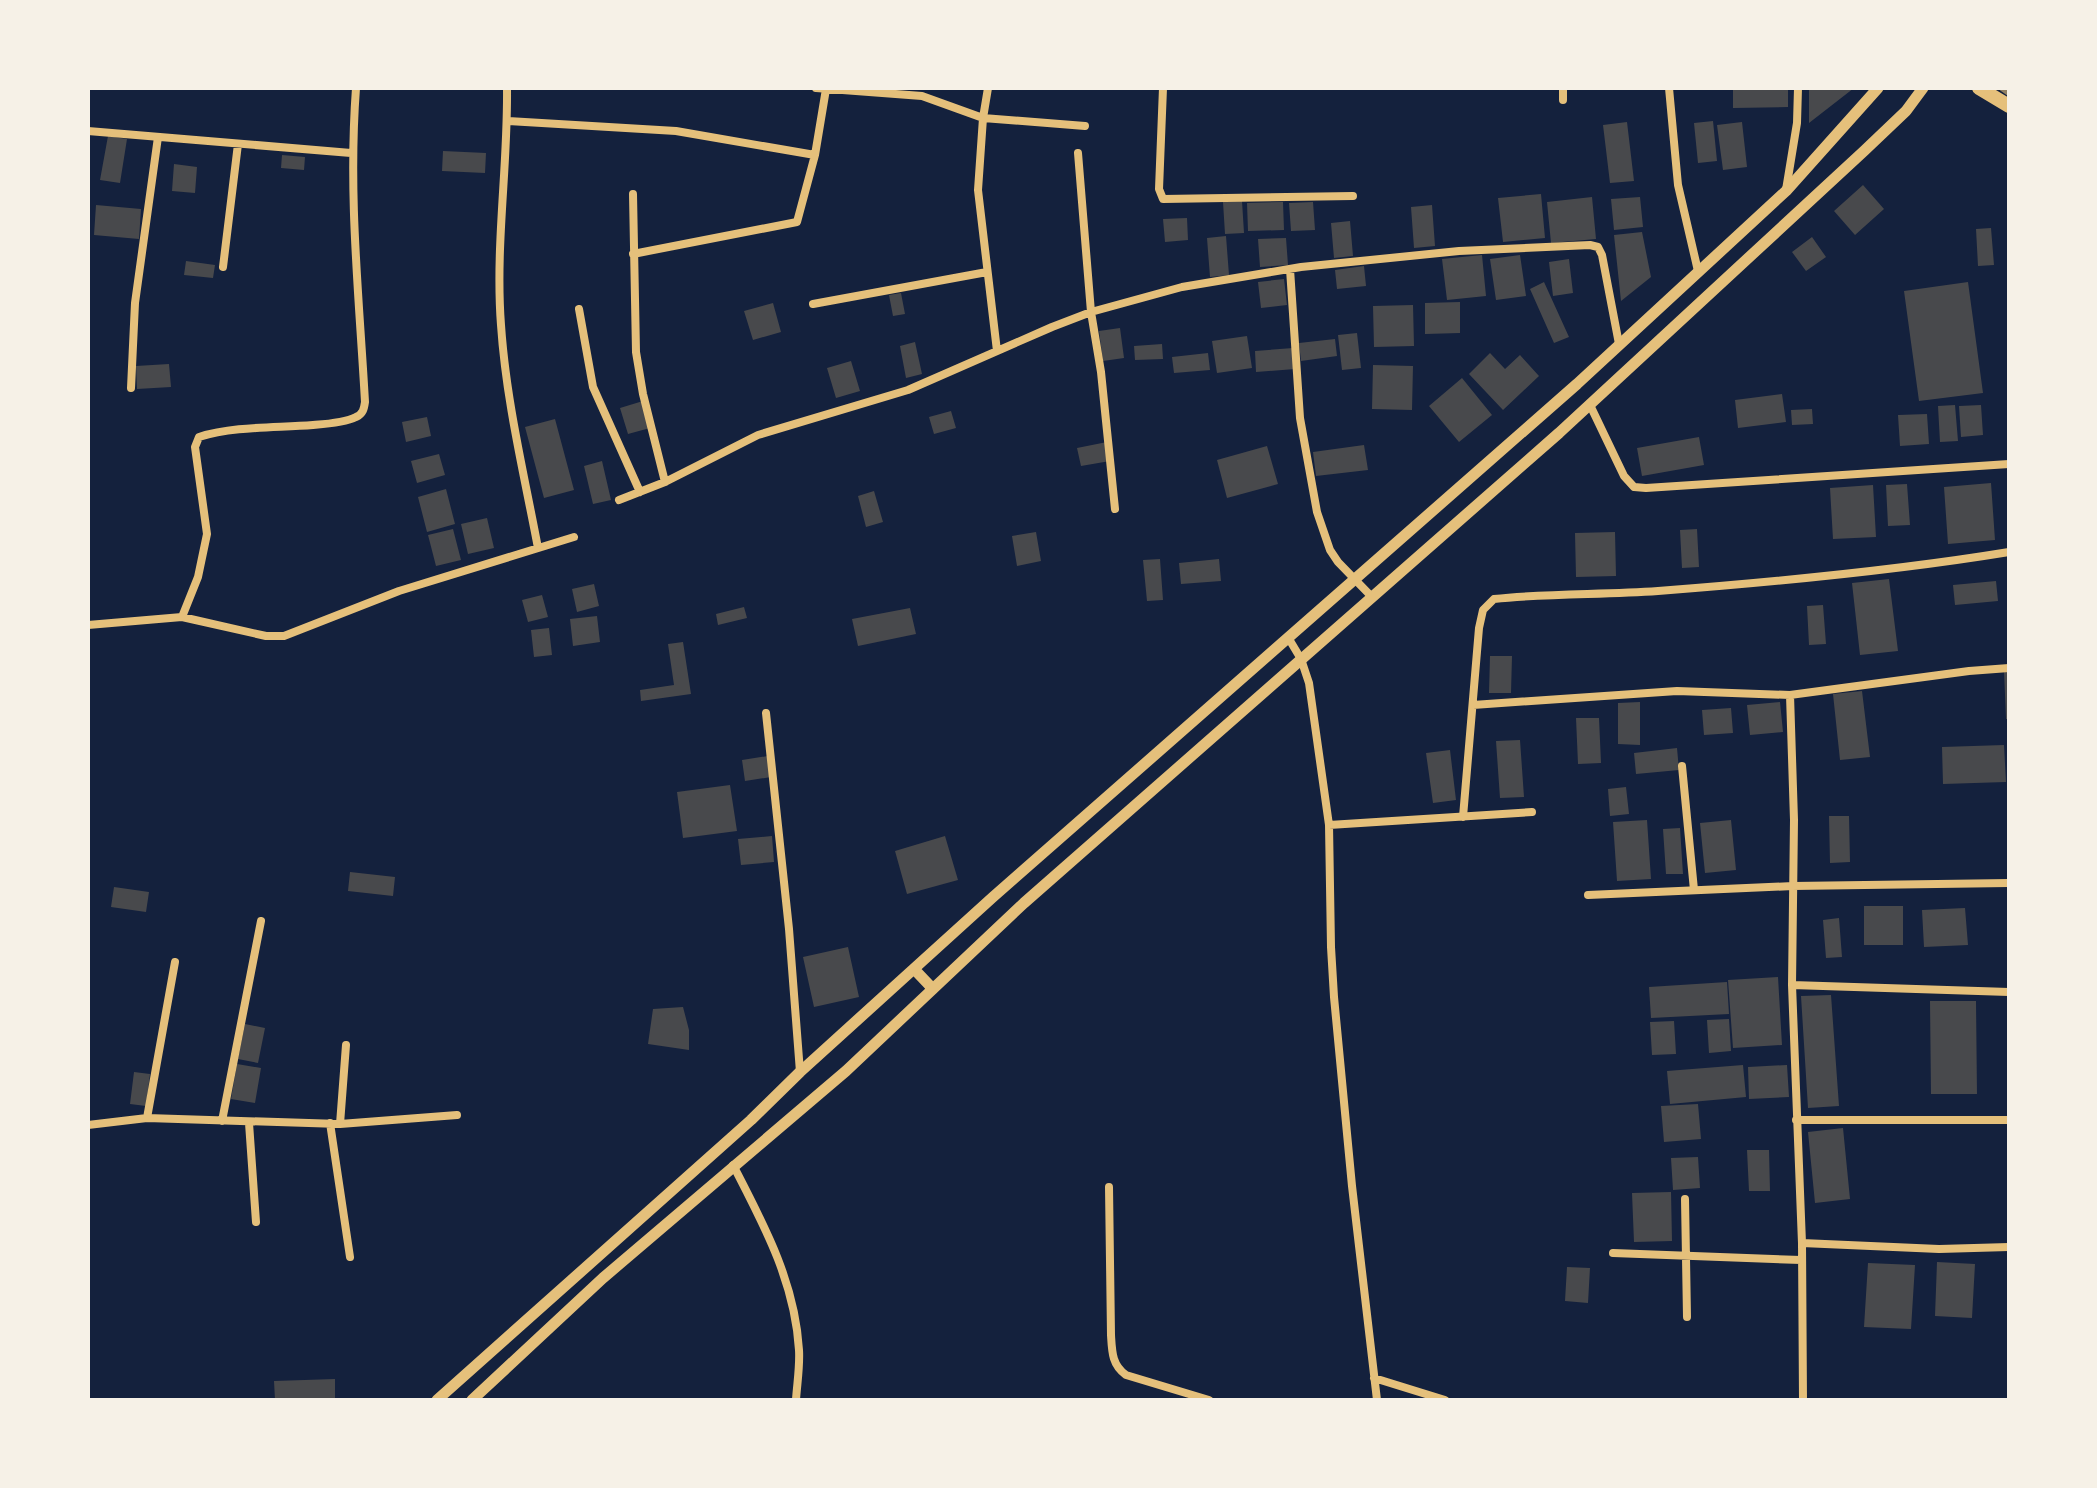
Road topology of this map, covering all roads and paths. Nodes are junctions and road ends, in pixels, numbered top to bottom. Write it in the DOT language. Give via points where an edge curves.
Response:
graph roads {
  1 [pos="356,88"];
  2 [pos="507,88"];
  3 [pos="988,88"];
  4 [pos="1163,88"];
  5 [pos="1563,88"];
  6 [pos="1669,88"];
  7 [pos="1798,88"];
  8 [pos="1878,88"];
  9 [pos="1923,88"];
  10 [pos="1979,88"];
  11 [pos="821,89"];
  12 [pos="1563,100"];
  13 [pos="2009,106"];
  14 [pos="983,118"];
  15 [pos="508,121"];
  16 [pos="1085,126"];
  17 [pos="88,131"];
  18 [pos="158,137"];
  19 [pos="238,144"];
  20 [pos="351,153"];
  21 [pos="1078,153"];
  22 [pos="815,155"];
  23 [pos="1786,191"];
  24 [pos="633,194"];
  25 [pos="1353,196"];
  26 [pos="633,254"];
  27 [pos="223,267"];
  28 [pos="1290,269"];
  29 [pos="1698,271"];
  30 [pos="987,272"];
  31 [pos="813,304"];
  32 [pos="579,309"];
  33 [pos="1091,312"];
  34 [pos="1619,344"];
  35 [pos="997,351"];
  36 [pos="131,388"];
  37 [pos="1590,405"];
  38 [pos="2009,464"];
  39 [pos="665,482"];
  40 [pos="640,492"];
  41 [pos="619,500"];
  42 [pos="1115,509"];
  43 [pos="574,537"];
  44 [pos="538,548"];
  45 [pos="2009,552"];
  46 [pos="1354,579"];
  47 [pos="1371,596"];
  48 [pos="182,617"];
  49 [pos="88,625"];
  50 [pos="1289,639"];
  51 [pos="1301,659"];
  52 [pos="2009,668"];
  53 [pos="1790,695"];
  54 [pos="1473,705"];
  55 [pos="766,713"];
  56 [pos="1682,766"];
  57 [pos="1532,812"];
  58 [pos="1463,817"];
  59 [pos="1329,825"];
  60 [pos="2009,883"];
  61 [pos="1793,886"];
  62 [pos="1694,890"];
  63 [pos="1588,895"];
  64 [pos="261,921"];
  65 [pos="175,962"];
  66 [pos="914,969"];
  67 [pos="1792,985"];
  68 [pos="933,989"];
  69 [pos="2009,992"];
  70 [pos="346,1045"];
  71 [pos="800,1072"];
  72 [pos="457,1115"];
  73 [pos="147,1118"];
  74 [pos="1796,1120"];
  75 [pos="2009,1120"];
  76 [pos="222,1121"];
  77 [pos="249,1123"];
  78 [pos="330,1123"];
  79 [pos="340,1124"];
  80 [pos="88,1125"];
  81 [pos="733,1165"];
  82 [pos="1109,1187"];
  83 [pos="1685,1199"];
  84 [pos="256,1222"];
  85 [pos="611,1243"];
  86 [pos="1802,1243"];
  87 [pos="2009,1247"];
  88 [pos="1613,1253"];
  89 [pos="1687,1256"];
  90 [pos="350,1257"];
  91 [pos="625,1259"];
  92 [pos="1801,1260"];
  93 [pos="1687,1317"];
  94 [pos="489,1353"];
  95 [pos="504,1370"];
  96 [pos="1374,1378"];
  97 [pos="437,1400"];
  98 [pos="472,1400"];
  99 [pos="796,1400"];
  100 [pos="1209,1400"];
  101 [pos="1377,1400"];
  102 [pos="1445,1400"];
  103 [pos="1803,1400"];
  1 -- 20 [label="street"];
  2 -- 15 [label="street"];
  3 -- 14 [label="street"];
  4 -- 25 [label="street" via="1163,199"];
  5 -- 12 [label="street"];
  6 -- 29 [label="street" via="1678,185"];
  7 -- 23 [label="street"];
  8 -- 23 [label="street"];
  9 -- 37 [label="street" via="1875,141"];
  10 -- 13 [label="main road"];
  11 -- 14 [label="street" via="922,96"];
  11 -- 22 [label="street"];
  14 -- 16 [label="street"];
  14 -- 30 [label="street" via="978,190"];
  15 -- 22 [label="street" via="676,131"];
  15 -- 44 [label="street" via="501,324"];
  17 -- 18 [label="street"];
  18 -- 19 [label="street"];
  18 -- 36 [label="street" via="135,303"];
  19 -- 20 [label="street"];
  19 -- 27 [label="street"];
  20 -- 48 [label="street" via="363,411 349,420 199,437 195,447 207,534"];
  21 -- 33 [label="street"];
  22 -- 26 [label="street" via="797,222"];
  23 -- 29 [label="street"];
  24 -- 26 [label="street"];
  26 -- 39 [label="street" via="638,372"];
  28 -- 33 [label="street" via="1182,287"];
  28 -- 34 [label="street" via="1459,251 1590,245 1602,255"];
  28 -- 46 [label="street" via="1300,418 1317,512 1330,550"];
  29 -- 34 [label="street"];
  30 -- 31 [label="street"];
  30 -- 35 [label="street"];
  32 -- 40 [label="street" via="593,387"];
  33 -- 35 [label="street"];
  33 -- 42 [label="street"];
  34 -- 46 [label="street"];
  35 -- 39 [label="street" via="908,390 758,435"];
  37 -- 38 [label="street" via="1634,487"];
  37 -- 47 [label="street"];
  39 -- 40 [label="street"];
  40 -- 41 [label="street"];
  43 -- 44 [label="street"];
  44 -- 48 [label="street" via="399,591 284,636"];
  45 -- 54 [label="street" via="1757,583 1494,599 1483,610"];
  46 -- 47 [label="street"];
  46 -- 50 [label="street"];
  47 -- 51 [label="street"];
  48 -- 49 [label="street"];
  50 -- 51 [label="street"];
  50 -- 66 [label="street"];
  51 -- 59 [label="street" via="1315,715"];
  51 -- 68 [label="street"];
  52 -- 53 [label="street"];
  53 -- 54 [label="street" via="1677,691"];
  53 -- 61 [label="street"];
  54 -- 58 [label="street"];
  55 -- 71 [label="street"];
  56 -- 62 [label="street"];
  57 -- 58 [label="street"];
  58 -- 59 [label="street"];
  59 -- 96 [label="street" via="1334,997"];
  60 -- 61 [label="street"];
  61 -- 62 [label="street"];
  61 -- 67 [label="street"];
  62 -- 63 [label="street"];
  64 -- 76 [label="street"];
  65 -- 73 [label="street"];
  66 -- 68 [label="street"];
  66 -- 71 [label="street"];
  67 -- 69 [label="street"];
  67 -- 74 [label="street"];
  68 -- 81 [label="street" via="846,1071"];
  70 -- 79 [label="street"];
  71 -- 85 [label="street"];
  72 -- 79 [label="street"];
  73 -- 76 [label="street"];
  73 -- 80 [label="street"];
  74 -- 75 [label="street"];
  74 -- 86 [label="street"];
  76 -- 77 [label="street"];
  77 -- 78 [label="street"];
  77 -- 84 [label="street"];
  78 -- 79 [label="street"];
  78 -- 90 [label="street"];
  81 -- 91 [label="street"];
  81 -- 99 [label="street" via="770,1238 793,1303 799,1351"];
  82 -- 100 [label="street" via="1111,1335 1118,1369"];
  83 -- 89 [label="street"];
  85 -- 91 [label="street"];
  85 -- 94 [label="street"];
  86 -- 87 [label="street"];
  86 -- 92 [label="street"];
  88 -- 89 [label="street"];
  89 -- 92 [label="street"];
  89 -- 93 [label="street"];
  91 -- 95 [label="street"];
  92 -- 103 [label="street"];
  94 -- 95 [label="street"];
  94 -- 97 [label="street"];
  95 -- 98 [label="street"];
  96 -- 101 [label="street"];
  96 -- 102 [label="street"];
}
